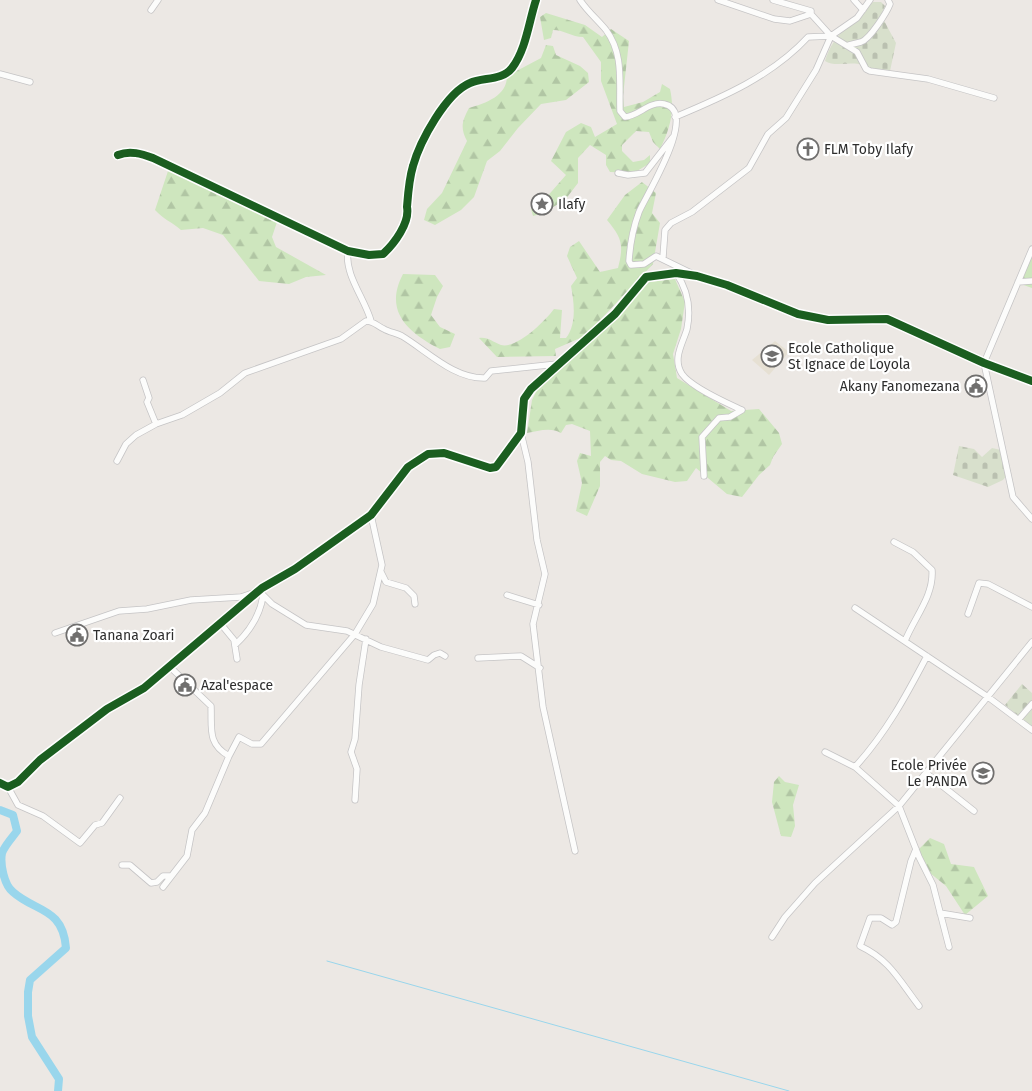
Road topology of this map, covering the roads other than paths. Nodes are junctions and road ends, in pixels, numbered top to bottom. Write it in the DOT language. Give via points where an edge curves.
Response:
graph roads {
  1 [pos="158,0"];
  2 [pos="536,0"];
  3 [pos="580,0"];
  4 [pos="718,0"];
  5 [pos="773,0"];
  6 [pos="854,0"];
  7 [pos="870,0"];
  8 [pos="888,0"];
  9 [pos="151,10"];
  10 [pos="862,10"];
  11 [pos="811,14"];
  12 [pos="831,36"];
  13 [pos="849,45"];
  14 [pos="0,74"];
  15 [pos="30,82"];
  16 [pos="994,98"];
  17 [pos="675,117"];
  18 [pos="676,133"];
  19 [pos="118,155"];
  20 [pos="618,173"];
  21 [pos="1032,248"];
  22 [pos="348,251"];
  23 [pos="663,257"];
  24 [pos="676,273"];
  25 [pos="697,276"];
  26 [pos="1032,281"];
  27 [pos="1018,282"];
  28 [pos="371,321"];
  29 [pos="984,363"];
  30 [pos="557,364"];
  31 [pos="143,380"];
  32 [pos="1032,381"];
  33 [pos="156,424"];
  34 [pos="521,433"];
  35 [pos="117,461"];
  36 [pos="704,476"];
  37 [pos="371,515"];
  38 [pos="1032,520"];
  39 [pos="894,542"];
  40 [pos="381,570"];
  41 [pos="261,593"];
  42 [pos="507,595"];
  43 [pos="415,604"];
  44 [pos="539,605"];
  45 [pos="1032,606"];
  46 [pos="855,608"];
  47 [pos="968,614"];
  48 [pos="220,623"];
  49 [pos="55,633"];
  50 [pos="355,634"];
  51 [pos="366,639"];
  52 [pos="904,641"];
  53 [pos="1032,642"];
  54 [pos="236,645"];
  55 [pos="445,656"];
  56 [pos="927,656"];
  57 [pos="478,658"];
  58 [pos="237,659"];
  59 [pos="170,666"];
  60 [pos="540,668"];
  61 [pos="988,697"];
  62 [pos="1032,704"];
  63 [pos="1019,719"];
  64 [pos="1032,730"];
  65 [pos="825,752"];
  66 [pos="229,756"];
  67 [pos="855,767"];
  68 [pos="926,774"];
  69 [pos="0,783"];
  70 [pos="8,787"];
  71 [pos="120,798"];
  72 [pos="355,800"];
  73 [pos="900,806"];
  74 [pos="974,811"];
  75 [pos="916,850"];
  76 [pos="575,851"];
  77 [pos="122,864"];
  78 [pos="171,876"];
  79 [pos="163,887"];
  80 [pos="940,913"];
  81 [pos="970,918"];
  82 [pos="772,937"];
  83 [pos="949,947"];
  84 [pos="918,1006"];
  1 -- 9 [label="street"];
  2 -- 22 [label="street" via="518,58 511,70 497,78 470,82 454,92 430,129 413,165 408,214 389,249 382,254 369,255"];
  3 -- 17 [label="street" via="616,48 620,68 620,110 625,116 634,116 643,108 666,104 672,108"];
  4 -- 11 [label="street" via="774,19 790,21"];
  5 -- 11 [label="street" via="811,11"];
  6 -- 10 [label="street"];
  7 -- 10 [label="street"];
  8 -- 13 [label="street" via="888,10 869,36 862,42"];
  10 -- 12 [label="street" via="857,18"];
  11 -- 12 [label="street"];
  12 -- 13 [label="street"];
  12 -- 17 [label="street" via="808,37 761,77"];
  12 -- 23 [label="street" via="816,70 786,118 768,134 749,168 665,230"];
  13 -- 16 [label="street" via="870,71 928,79"];
  14 -- 15 [label="street"];
  17 -- 18 [label="street"];
  18 -- 20 [label="street" via="645,173"];
  18 -- 23 [label="street" via="639,213 629,261 636,266 656,256"];
  19 -- 22 [label="street" via="125,152 140,154 164,162"];
  21 -- 27 [label="street"];
  22 -- 28 [label="street" via="347,264"];
  23 -- 25 [label="street"];
  24 -- 25 [label="street"];
  24 -- 30 [label="street" via="646,277 609,320"];
  24 -- 36 [label="street" via="685,286 688,302 687,328 678,354 682,373 742,410 730,417 719,418 702,437"];
  25 -- 29 [label="street" via="798,314 828,320 887,320"];
  26 -- 27 [label="street"];
  27 -- 29 [label="street"];
  28 -- 30 [label="street" via="384,330 401,335 435,359 476,378 485,378 491,371"];
  28 -- 33 [label="street" via="322,347 245,373 220,393 182,415"];
  29 -- 32 [label="street"];
  29 -- 38 [label="street" via="1013,497"];
  30 -- 34 [label="street" via="524,399"];
  31 -- 33 [label="street"];
  33 -- 35 [label="street" via="126,444"];
  34 -- 37 [label="street" via="496,466 490,468 444,453 422,457 408,467"];
  34 -- 44 [label="street" via="545,574"];
  37 -- 40 [label="street"];
  37 -- 41 [label="street"];
  39 -- 52 [label="street" via="913,552 932,570 926,600"];
  40 -- 43 [label="street" via="386,582 406,588 414,596"];
  40 -- 50 [label="street" via="373,604"];
  41 -- 48 [label="street"];
  41 -- 49 [label="street" via="119,611"];
  41 -- 50 [label="street" via="272,604 306,625"];
  41 -- 54 [label="street" via="260,612 249,632"];
  42 -- 44 [label="street"];
  44 -- 60 [label="street" via="533,624"];
  45 -- 47 [label="street" via="988,584 979,583"];
  46 -- 52 [label="street"];
  48 -- 54 [label="street"];
  48 -- 59 [label="street"];
  50 -- 51 [label="street"];
  50 -- 66 [label="street" via="261,744 252,744 239,737"];
  51 -- 55 [label="street" via="404,655 428,660 434,655"];
  51 -- 72 [label="street" via="351,752 357,769"];
  52 -- 56 [label="street"];
  53 -- 61 [label="street"];
  54 -- 58 [label="street"];
  56 -- 61 [label="street"];
  56 -- 67 [label="street" via="885,732"];
  57 -- 60 [label="street" via="521,656"];
  59 -- 66 [label="street" via="212,706 213,739 218,750"];
  59 -- 70 [label="street" via="144,688 107,709"];
  60 -- 76 [label="street" via="544,709"];
  61 -- 63 [label="street"];
  61 -- 68 [label="street"];
  62 -- 63 [label="street"];
  63 -- 64 [label="street"];
  65 -- 67 [label="street"];
  66 -- 78 [label="street" via="205,813 192,830 187,856"];
  67 -- 73 [label="street"];
  68 -- 73 [label="street"];
  68 -- 74 [label="street"];
  69 -- 70 [label="street"];
  70 -- 71 [label="street" via="18,805 43,816 80,843"];
  73 -- 75 [label="street"];
  73 -- 82 [label="street" via="815,883"];
  75 -- 80 [label="street" via="933,885"];
  75 -- 84 [label="street" via="896,922 892,926 881,918 870,918 860,946 891,966"];
  77 -- 78 [label="street" via="130,866 151,883 163,876"];
  78 -- 79 [label="street"];
  80 -- 81 [label="street"];
  80 -- 83 [label="street"];
}
